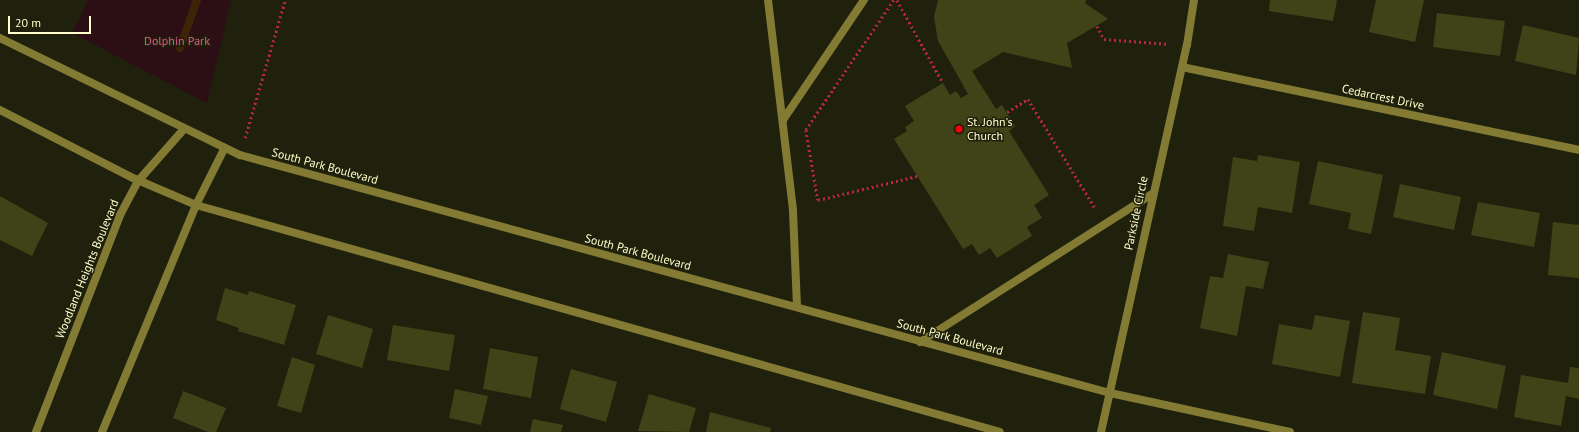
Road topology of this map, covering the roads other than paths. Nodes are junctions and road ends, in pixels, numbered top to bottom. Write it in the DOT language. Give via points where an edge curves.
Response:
graph roads {
  1 [pos="768,0"];
  2 [pos="864,0"];
  3 [pos="1194,0"];
  4 [pos="0,38"];
  5 [pos="1182,67"];
  6 [pos="0,110"];
  7 [pos="783,120"];
  8 [pos="184,129"];
  9 [pos="224,149"];
  10 [pos="1579,150"];
  11 [pos="140,180"];
  12 [pos="1152,194"];
  13 [pos="196,205"];
  14 [pos="797,307"];
  15 [pos="920,342"];
  16 [pos="1110,393"];
  17 [pos="36,432"];
  18 [pos="102,432"];
  19 [pos="1000,432"];
  20 [pos="1101,432"];
  21 [pos="1290,432"];
  1 -- 7 [label="street"];
  2 -- 7 [label="street"];
  3 -- 5 [label="street, Parkside Circle"];
  4 -- 8 [label="street, South Park Boulevard"];
  5 -- 10 [label="street, Cedarcrest Drive"];
  5 -- 12 [label="street, Parkside Circle"];
  6 -- 11 [label="street"];
  7 -- 14 [label="street" via="793,211"];
  8 -- 9 [label="street, South Park Boulevard"];
  8 -- 11 [label="street, Woodland Heights Boulevard"];
  9 -- 13 [label="street"];
  9 -- 14 [label="street, South Park Boulevard"];
  11 -- 13 [label="street"];
  11 -- 17 [label="street, Woodland Heights Boulevard" via="120,215"];
  12 -- 15 [label="street"];
  12 -- 16 [label="street, Parkside Circle"];
  13 -- 18 [label="street"];
  13 -- 19 [label="street"];
  14 -- 15 [label="street, South Park Boulevard"];
  15 -- 16 [label="street, South Park Boulevard"];
  16 -- 20 [label="street, Parkside Circle"];
  16 -- 21 [label="street, South Park Boulevard"];
}
